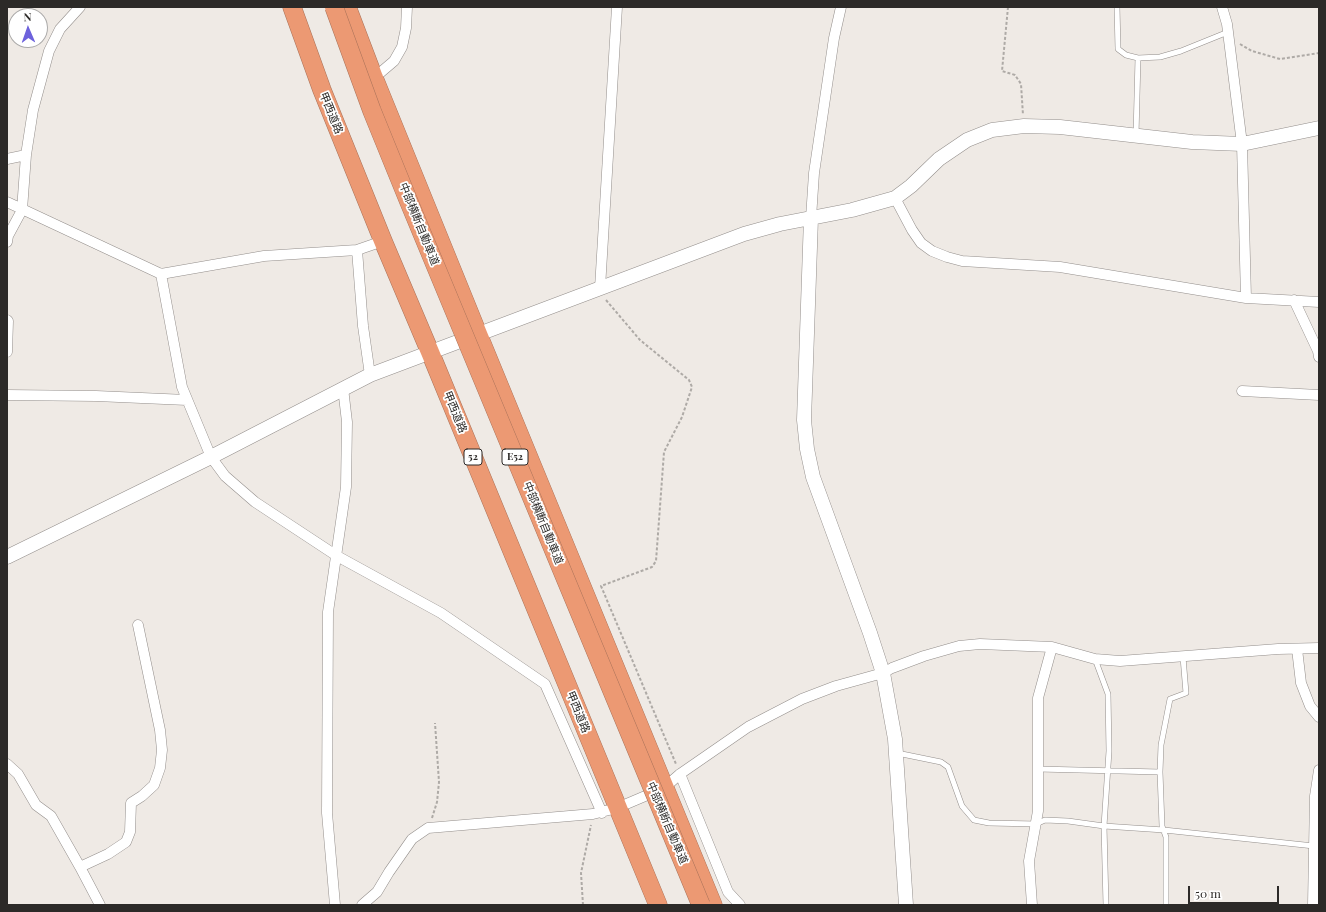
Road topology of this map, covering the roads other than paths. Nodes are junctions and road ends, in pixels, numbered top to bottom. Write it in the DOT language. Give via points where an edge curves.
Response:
graph roads {
  1 [pos="80,7"];
  2 [pos="292,7"];
  3 [pos="325,7"];
  4 [pos="334,7"];
  5 [pos="347,7"];
  6 [pos="407,7"];
  7 [pos="617,7"];
  8 [pos="841,7"];
  9 [pos="1117,7"];
  10 [pos="1222,7"];
  11 [pos="1228,35"];
  12 [pos="1138,58"];
  13 [pos="374,78"];
  14 [pos="1319,128"];
  15 [pos="1136,136"];
  16 [pos="1242,144"];
  17 [pos="26,155"];
  18 [pos="7,159"];
  19 [pos="895,198"];
  20 [pos="7,202"];
  21 [pos="22,210"];
  22 [pos="811,218"];
  23 [pos="383,241"];
  24 [pos="7,242"];
  25 [pos="357,250"];
  26 [pos="161,274"];
  27 [pos="600,288"];
  28 [pos="1246,298"];
  29 [pos="1294,300"];
  30 [pos="1319,302"];
  31 [pos="7,320"];
  32 [pos="478,334"];
  33 [pos="7,352"];
  34 [pos="430,352"];
  35 [pos="1319,357"];
  36 [pos="370,375"];
  37 [pos="342,388"];
  38 [pos="1242,391"];
  39 [pos="7,395"];
  40 [pos="1319,396"];
  41 [pos="187,400"];
  42 [pos="211,457"];
  43 [pos="8,553"];
  44 [pos="337,556"];
  45 [pos="138,625"];
  46 [pos="1052,646"];
  47 [pos="1319,648"];
  48 [pos="1297,649"];
  49 [pos="1184,657"];
  50 [pos="1095,659"];
  51 [pos="883,673"];
  52 [pos="1319,717"];
  53 [pos="896,753"];
  54 [pos="7,764"];
  55 [pos="1038,769"];
  56 [pos="1319,770"];
  57 [pos="1108,772"];
  58 [pos="1160,772"];
  59 [pos="680,774"];
  60 [pos="664,788"];
  61 [pos="604,812"];
  62 [pos="1036,824"];
  63 [pos="1104,826"];
  64 [pos="1164,830"];
  65 [pos="1314,846"];
  66 [pos="80,867"];
  67 [pos="100,905"];
  68 [pos="335,905"];
  69 [pos="362,905"];
  70 [pos="658,905"];
  71 [pos="691,905"];
  72 [pos="701,905"];
  73 [pos="713,905"];
  74 [pos="740,905"];
  75 [pos="906,905"];
  76 [pos="1032,905"];
  77 [pos="1106,905"];
  78 [pos="1166,905"];
  79 [pos="1313,905"];
  1 -- 17 [label="street" via="60,29 49,50 33,110"];
  2 -- 23 [label="highway, 甲西道路 / 52" via="322,90"];
  3 -- 71 [label="highway, 中部横断自動車道 / E52" via="366,120"];
  4 -- 72 [label="highway, 中部横断自動車道 / E52, bridge" via="406,195"];
  5 -- 13 [label="highway"];
  6 -- 13 [label="street" via="402,47 394,61"];
  7 -- 27 [label="street"];
  8 -- 22 [label="street" via="814,173"];
  9 -- 12 [label="lane" via="1118,49 1126,55"];
  10 -- 11 [label="street"];
  11 -- 12 [label="lane" via="1160,57"];
  11 -- 16 [label="street"];
  12 -- 15 [label="lane"];
  13 -- 32 [label="highway"];
  14 -- 16 [label="street"];
  15 -- 16 [label="street"];
  15 -- 19 [label="street" via="1060,127 1024,126 992,130 967,140 939,159"];
  16 -- 28 [label="street"];
  17 -- 18 [label="street"];
  17 -- 21 [label="street"];
  19 -- 22 [label="street"];
  19 -- 28 [label="street" via="921,243 947,257 962,261 1060,267"];
  20 -- 21 [label="street"];
  21 -- 24 [label="street"];
  21 -- 26 [label="street"];
  22 -- 27 [label="street" via="744,234"];
  22 -- 51 [label="street" via="804,420 807,449 813,477"];
  23 -- 25 [label="street"];
  23 -- 34 [label="highway, 甲西道路 / 52"];
  25 -- 26 [label="street" via="264,256"];
  25 -- 36 [label="street"];
  26 -- 41 [label="street" via="182,387"];
  27 -- 32 [label="street"];
  28 -- 29 [label="street"];
  29 -- 30 [label="street"];
  29 -- 35 [label="street"];
  31 -- 33 [label="street"];
  32 -- 34 [label="street"];
  32 -- 60 [label="highway"];
  34 -- 36 [label="street"];
  34 -- 61 [label="highway, 甲西道路 / 52"];
  36 -- 37 [label="street"];
  37 -- 42 [label="street"];
  37 -- 44 [label="street" via="347,422 346,487"];
  38 -- 40 [label="street"];
  39 -- 41 [label="street"];
  41 -- 42 [label="street"];
  42 -- 43 [label="street"];
  42 -- 44 [label="street" via="225,476 255,502"];
  44 -- 61 [label="street" via="441,614 545,684"];
  44 -- 68 [label="street" via="328,612 327,813"];
  45 -- 66 [label="street" via="160,730 160,768 154,785 131,803 130,832 126,842"];
  46 -- 50 [label="street"];
  46 -- 51 [label="street" via="959,646 924,656"];
  46 -- 55 [label="street" via="1038,698"];
  47 -- 48 [label="street"];
  48 -- 49 [label="street"];
  48 -- 52 [label="street" via="1301,682 1310,706"];
  49 -- 50 [label="street" via="1120,662"];
  49 -- 58 [label="lane" via="1186,693 1170,699 1161,745"];
  50 -- 57 [label="lane" via="1108,694"];
  51 -- 53 [label="street"];
  51 -- 59 [label="street" via="802,699 748,727"];
  53 -- 62 [label="lane" via="942,762 948,767 962,806 974,820"];
  53 -- 75 [label="street"];
  54 -- 66 [label="street" via="18,774 36,806 51,816"];
  55 -- 57 [label="lane"];
  55 -- 62 [label="street"];
  56 -- 65 [label="street" via="1315,796"];
  57 -- 58 [label="lane"];
  57 -- 63 [label="lane"];
  58 -- 64 [label="lane"];
  59 -- 60 [label="street"];
  59 -- 74 [label="street" via="728,892"];
  60 -- 61 [label="street"];
  60 -- 73 [label="highway"];
  61 -- 69 [label="street" via="428,828 412,839 377,892"];
  61 -- 70 [label="highway, 甲西道路 / 52"];
  62 -- 63 [label="lane" via="1045,820"];
  62 -- 76 [label="street" via="1029,861"];
  63 -- 64 [label="lane"];
  63 -- 77 [label="lane"];
  64 -- 65 [label="lane"];
  64 -- 78 [label="lane"];
  65 -- 79 [label="street"];
  66 -- 67 [label="street"];
}
